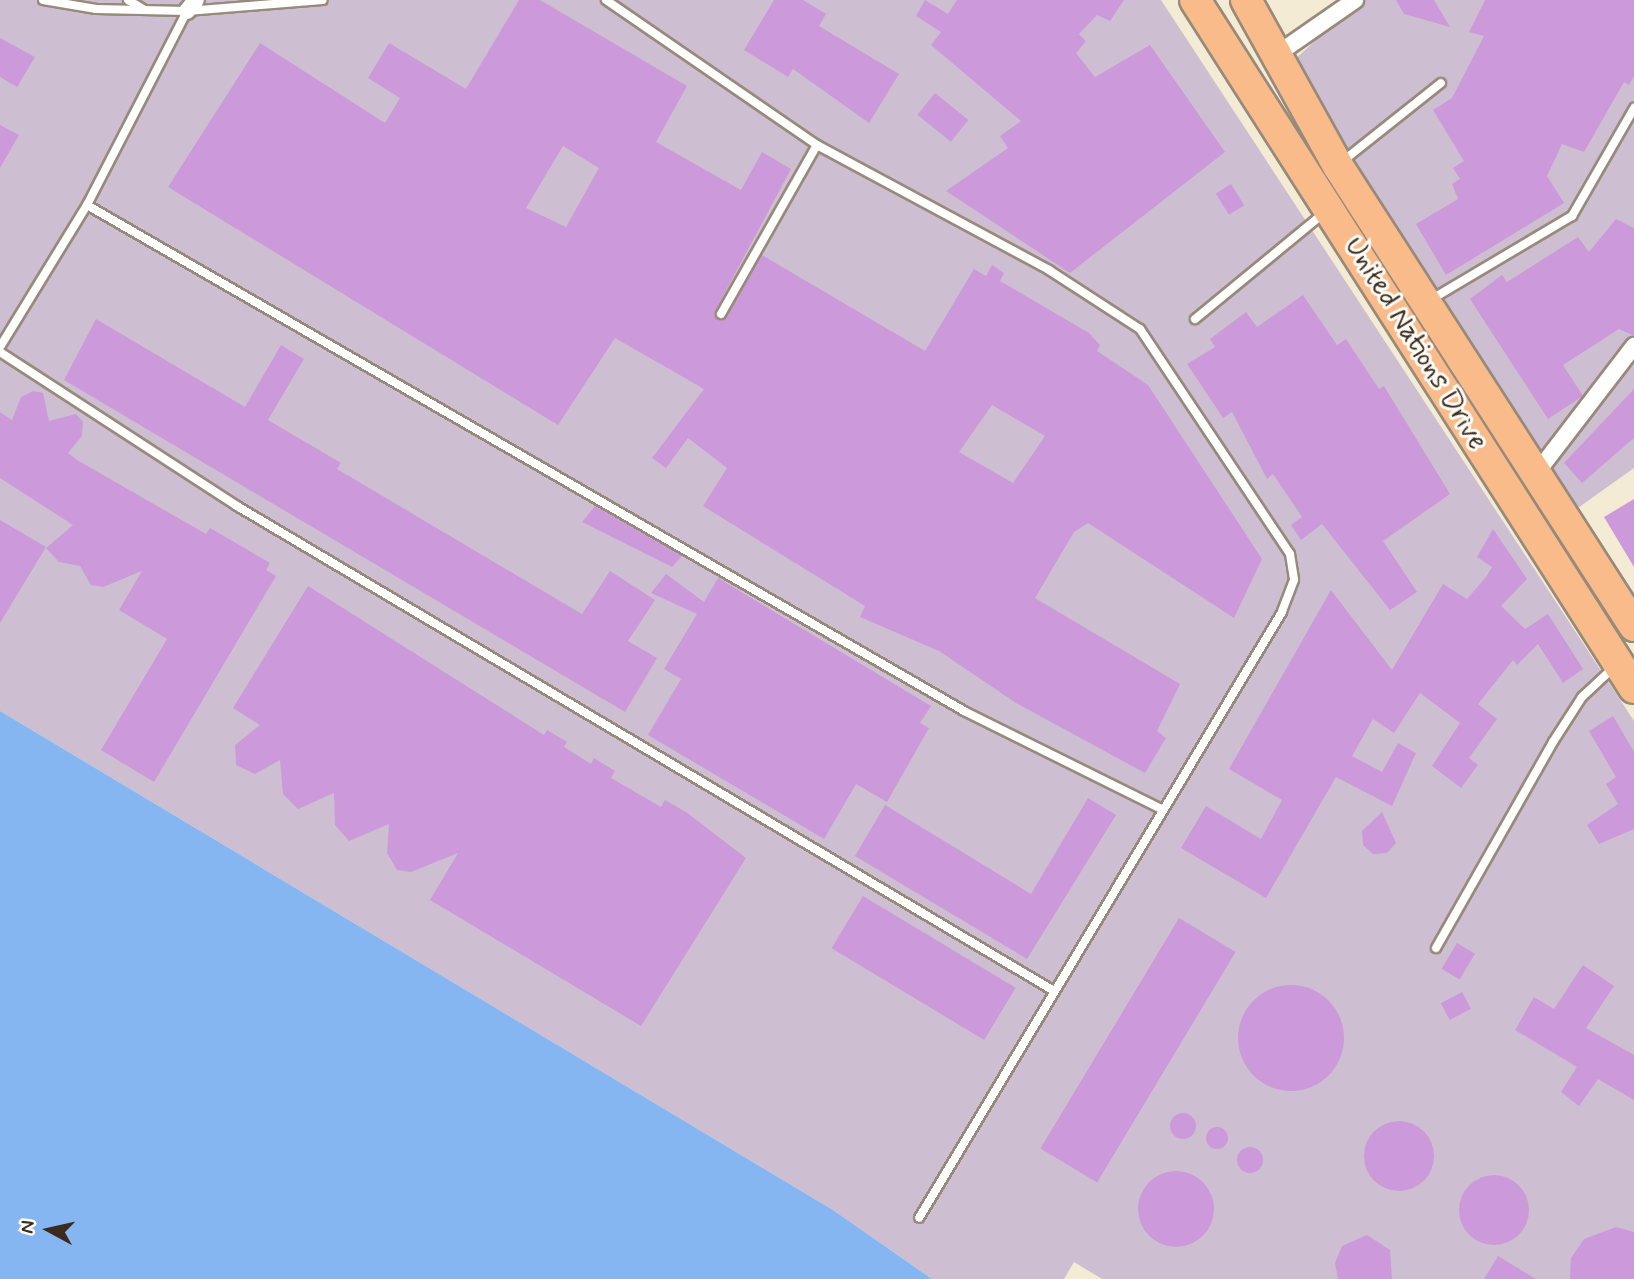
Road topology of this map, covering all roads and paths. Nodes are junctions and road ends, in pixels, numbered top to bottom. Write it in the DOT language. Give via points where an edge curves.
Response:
graph roads {
  1 [pos="43,0"];
  2 [pos="128,0"];
  3 [pos="323,0"];
  4 [pos="606,0"];
  5 [pos="1195,0"];
  6 [pos="1246,0"];
  7 [pos="1355,0"];
  8 [pos="192,6"];
  9 [pos="145,10"];
  10 [pos="1273,57"];
  11 [pos="1441,83"];
  12 [pos="1634,108"];
  13 [pos="817,145"];
  14 [pos="1338,166"];
  15 [pos="87,205"];
  16 [pos="1329,209"];
  17 [pos="1427,302"];
  18 [pos="721,314"];
  19 [pos="1195,319"];
  20 [pos="1634,346"];
  21 [pos="0,350"];
  22 [pos="1535,475"];
  23 [pos="1634,626"];
  24 [pos="1626,676"];
  25 [pos="1161,809"];
  26 [pos="1436,948"];
  27 [pos="1054,991"];
  28 [pos="919,1218"];
  1 -- 9 [label="lane"];
  2 -- 9 [label="lane"];
  3 -- 8 [label="lane"];
  4 -- 13 [label="lane"];
  5 -- 16 [label="highway, United Nations Drive"];
  6 -- 10 [label="highway, United Nations Drive"];
  7 -- 10 [label="street"];
  8 -- 9 [label="lane"];
  8 -- 15 [label="lane"];
  10 -- 14 [label="highway, United Nations Drive"];
  11 -- 14 [label="lane"];
  12 -- 17 [label="lane" via="1572,216"];
  13 -- 18 [label="lane"];
  13 -- 25 [label="lane" via="1058,276 1140,329 1290,554 1294,580 1282,612"];
  14 -- 17 [label="highway, United Nations Drive"];
  15 -- 21 [label="lane"];
  15 -- 25 [label="lane" via="964,711"];
  16 -- 19 [label="lane"];
  16 -- 24 [label="highway, United Nations Drive"];
  17 -- 22 [label="highway, United Nations Drive"];
  20 -- 22 [label="street"];
  21 -- 27 [label="lane" via="237,506"];
  22 -- 23 [label="highway, United Nations Drive"];
  24 -- 26 [label="lane" via="1583,697"];
  25 -- 27 [label="lane"];
  27 -- 28 [label="lane"];
}
